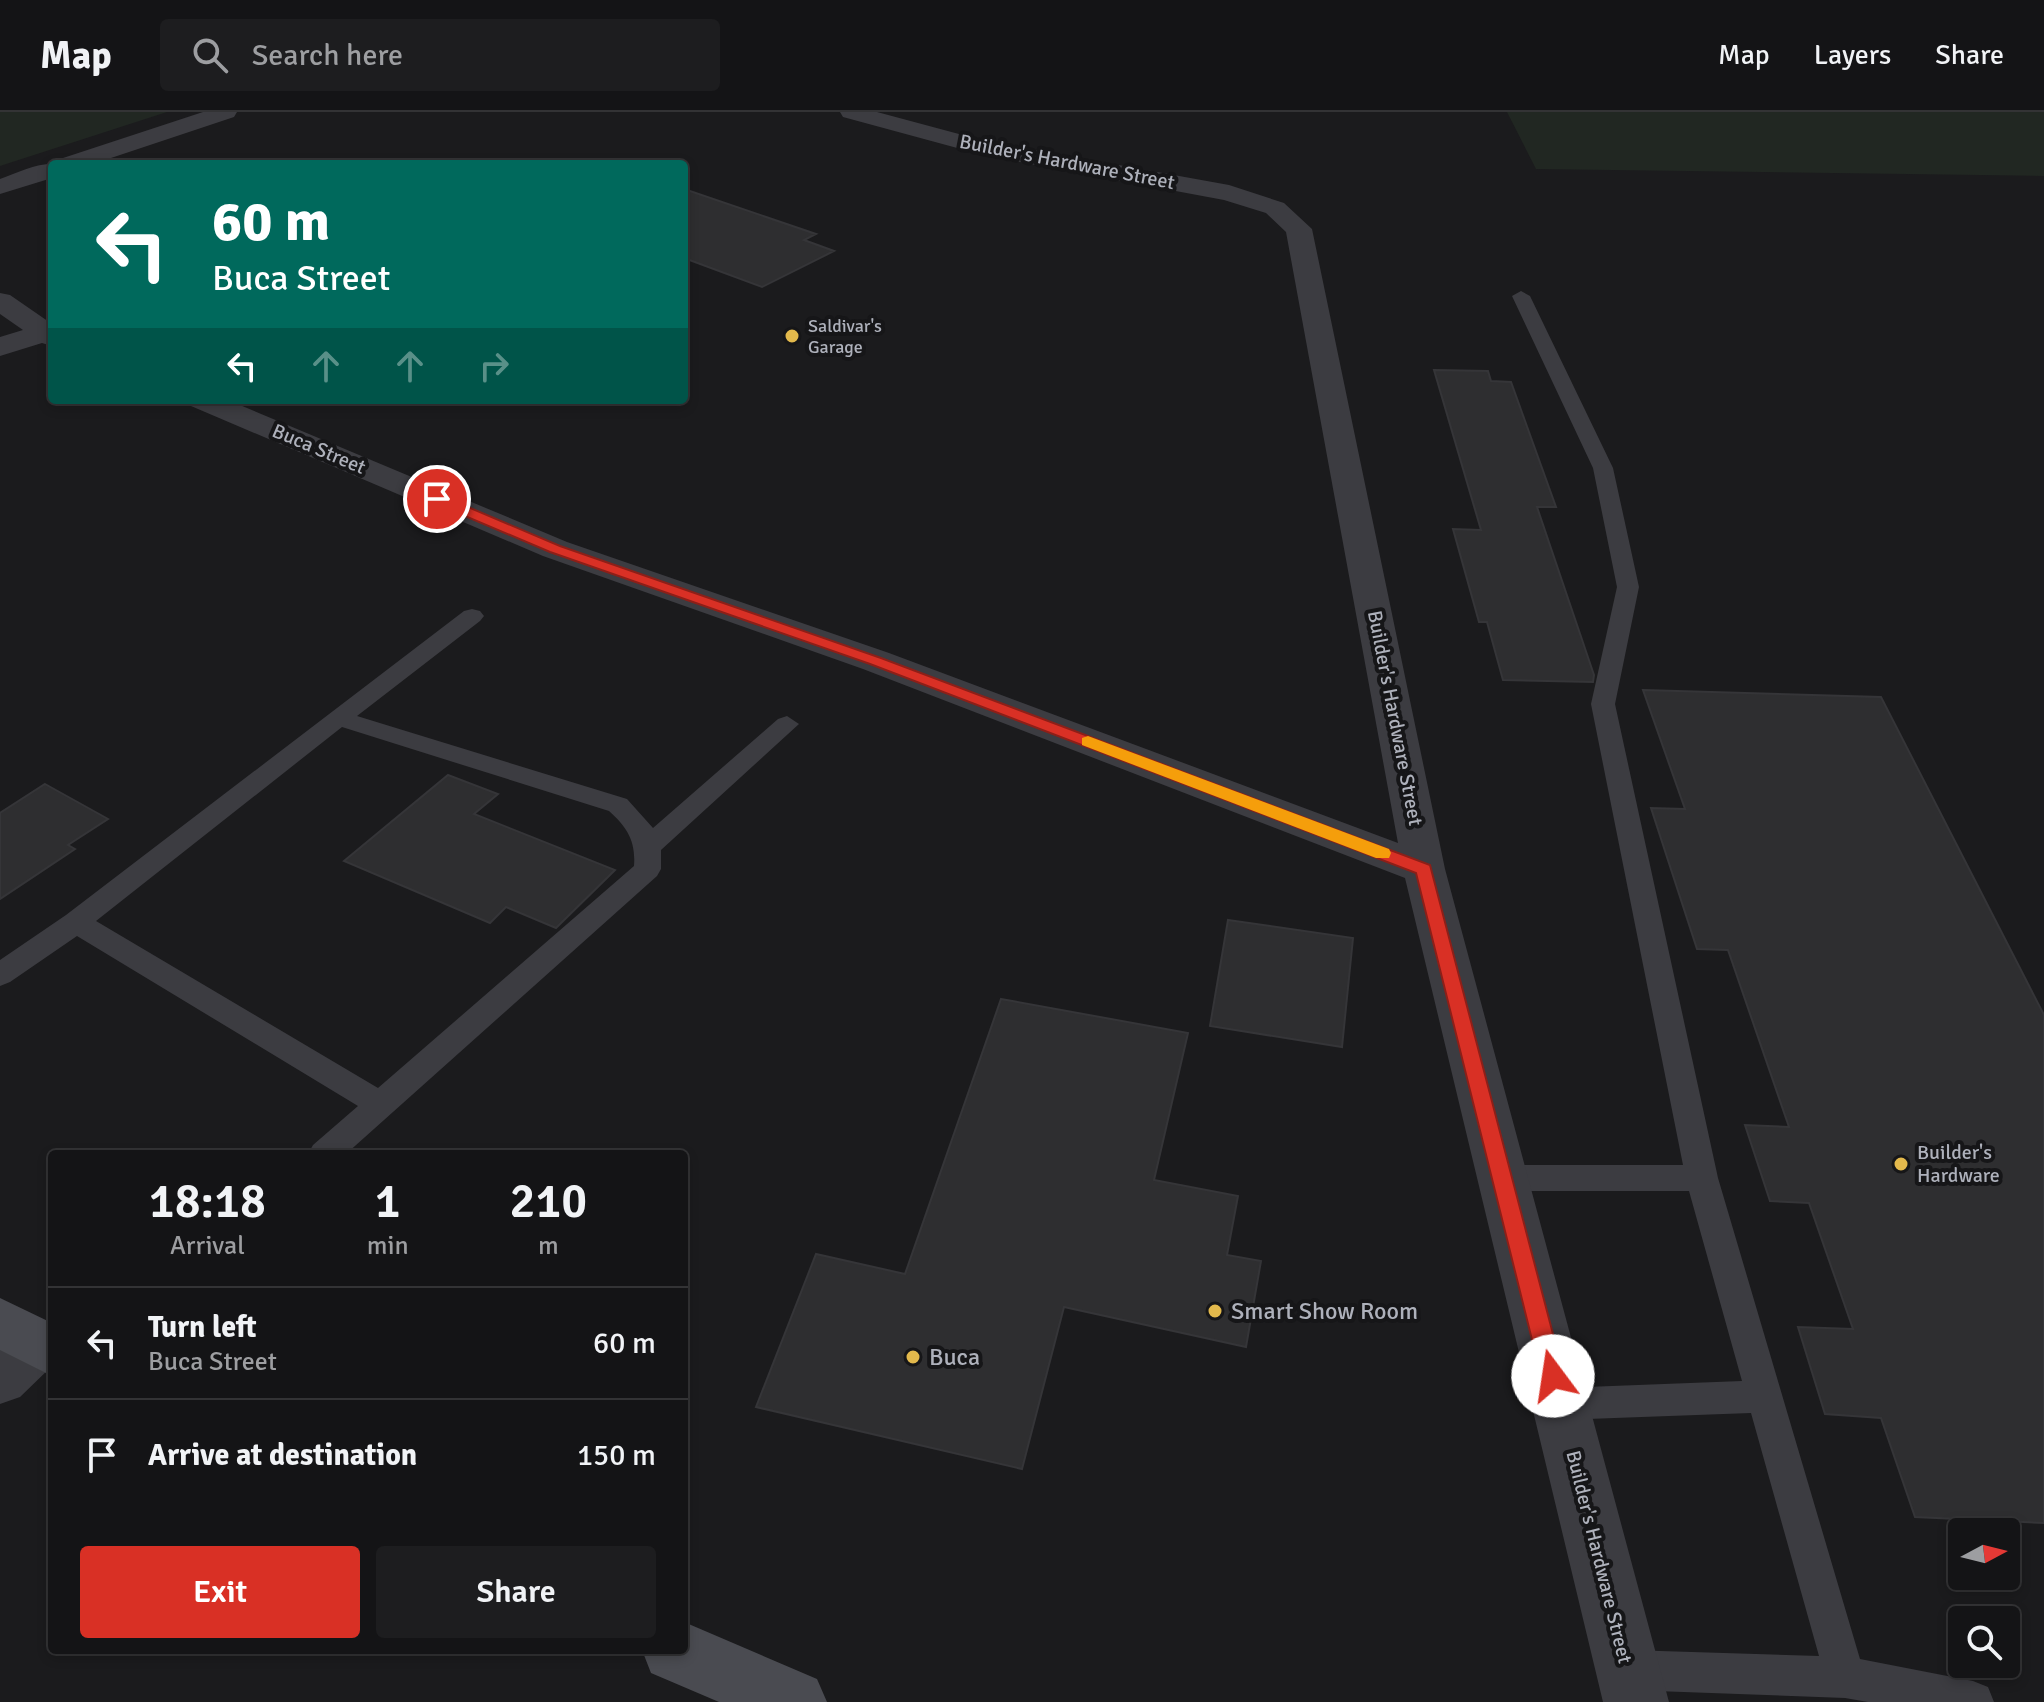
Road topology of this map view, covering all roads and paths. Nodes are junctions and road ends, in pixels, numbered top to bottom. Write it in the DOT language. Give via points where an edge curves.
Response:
graph roads {
  1 [pos="226,112"];
  2 [pos="851,112"];
  3 [pos="81,160"];
  4 [pos="48,171"];
  5 [pos="0,187"];
  6 [pos="1521,296"];
  7 [pos="0,301"];
  8 [pos="48,335"];
  9 [pos="0,347"];
  10 [pos="211,404"];
  11 [pos="472,616"];
  12 [pos="338,718"];
  13 [pos="787,724"];
  14 [pos="650,845"];
  15 [pos="1424,869"];
  16 [pos="76,922"];
  17 [pos="0,975"];
  18 [pos="382,1105"];
  19 [pos="329,1150"];
  20 [pos="1503,1178"];
  21 [pos="1702,1178"];
  22 [pos="1765,1396"];
  23 [pos="1560,1404"];
  24 [pos="683,1654"];
  25 [pos="1845,1677"];
  26 [pos="1632,1686"];
  27 [pos="794,1702"];
  28 [pos="1973,1702"];
  1 -- 3 [label="street"];
  2 -- 15 [label="street, Builder's Hardware Street" via="983,148 1229,193 1275,208 1299,229"];
  4 -- 5 [label="street"];
  6 -- 21 [label="lane" via="1603,468 1628,587 1603,704"];
  7 -- 8 [label="street"];
  8 -- 9 [label="street"];
  10 -- 15 [label="street, Buca Street" via="555,549 876,661"];
  11 -- 12 [label="lane"];
  12 -- 14 [label="lane" via="618,805 638,823"];
  12 -- 16 [label="lane"];
  13 -- 14 [label="lane"];
  14 -- 18 [label="lane" via="647,869"];
  15 -- 20 [label="street, Builder's Hardware Street"];
  16 -- 17 [label="lane"];
  16 -- 18 [label="lane"];
  18 -- 19 [label="lane"];
  20 -- 21 [label="lane"];
  20 -- 23 [label="street, Builder's Hardware Street"];
  21 -- 22 [label="lane"];
  22 -- 23 [label="lane"];
  22 -- 25 [label="lane"];
  23 -- 26 [label="street, Builder's Hardware Street"];
  24 -- 27 [label="main road"];
  25 -- 26 [label="lane"];
  25 -- 28 [label="lane"];
}
